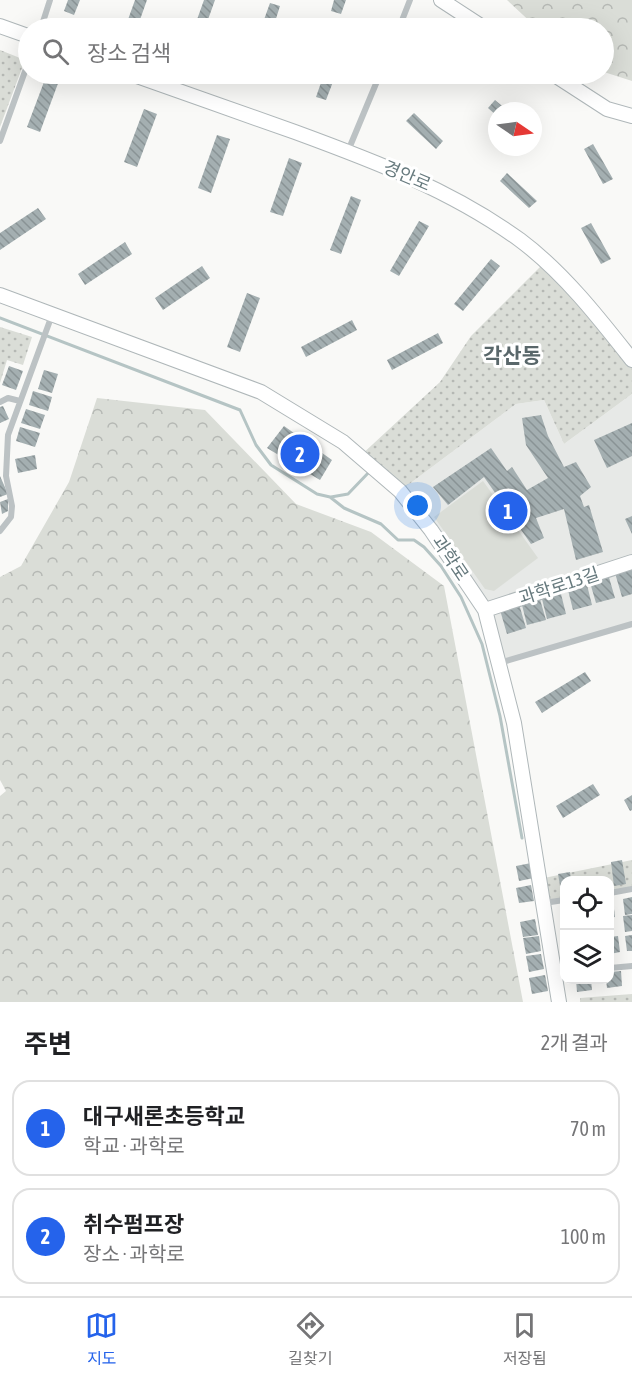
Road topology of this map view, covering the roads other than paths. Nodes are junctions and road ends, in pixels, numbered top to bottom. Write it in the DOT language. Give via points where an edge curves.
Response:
graph roads {
  1 [pos="50,0"];
  2 [pos="410,0"];
  3 [pos="441,0"];
  4 [pos="44,18"];
  5 [pos="403,18"];
  6 [pos="469,18"];
  7 [pos="0,26"];
  8 [pos="18,32"];
  9 [pos="20,84"];
  10 [pos="159,84"];
  11 [pos="376,84"];
  12 [pos="569,84"];
  13 [pos="632,116"];
  14 [pos="0,141"];
  15 [pos="348,152"];
  16 [pos="0,295"];
  17 [pos="52,314"];
  18 [pos="632,360"];
  19 [pos="20,401"];
  20 [pos="0,402"];
  21 [pos="3,469"];
  22 [pos="0,531"];
  23 [pos="632,562"];
  24 [pos="485,610"];
  25 [pos="632,624"];
  26 [pos="499,663"];
  27 [pos="632,889"];
  28 [pos="614,892"];
  29 [pos="560,901"];
  30 [pos="543,904"];
  31 [pos="632,966"];
  32 [pos="614,968"];
  33 [pos="559,1002"];
  1 -- 4 [label="street"];
  2 -- 5 [label="street"];
  3 -- 6 [label="street"];
  7 -- 8 [label="street"];
  9 -- 14 [label="street"];
  10 -- 15 [label="street, 경안로"];
  11 -- 15 [label="street"];
  12 -- 13 [label="street" via="607,109"];
  15 -- 18 [label="street, 경안로" via="428,184 522,242 559,275"];
  16 -- 17 [label="street, 과학로"];
  17 -- 19 [label="street"];
  17 -- 24 [label="street, 과학로" via="261,392 343,442 400,491"];
  19 -- 20 [label="street" via="8,398"];
  19 -- 21 [label="street"];
  21 -- 22 [label="street" via="12,506 11,517"];
  23 -- 24 [label="street, 과학로13길"];
  24 -- 26 [label="street, 과학로"];
  25 -- 26 [label="street"];
  26 -- 30 [label="street, 과학로" via="514,723"];
  27 -- 28 [label="street"];
  29 -- 30 [label="street"];
  30 -- 33 [label="street, 과학로"];
  31 -- 32 [label="street"];
}
